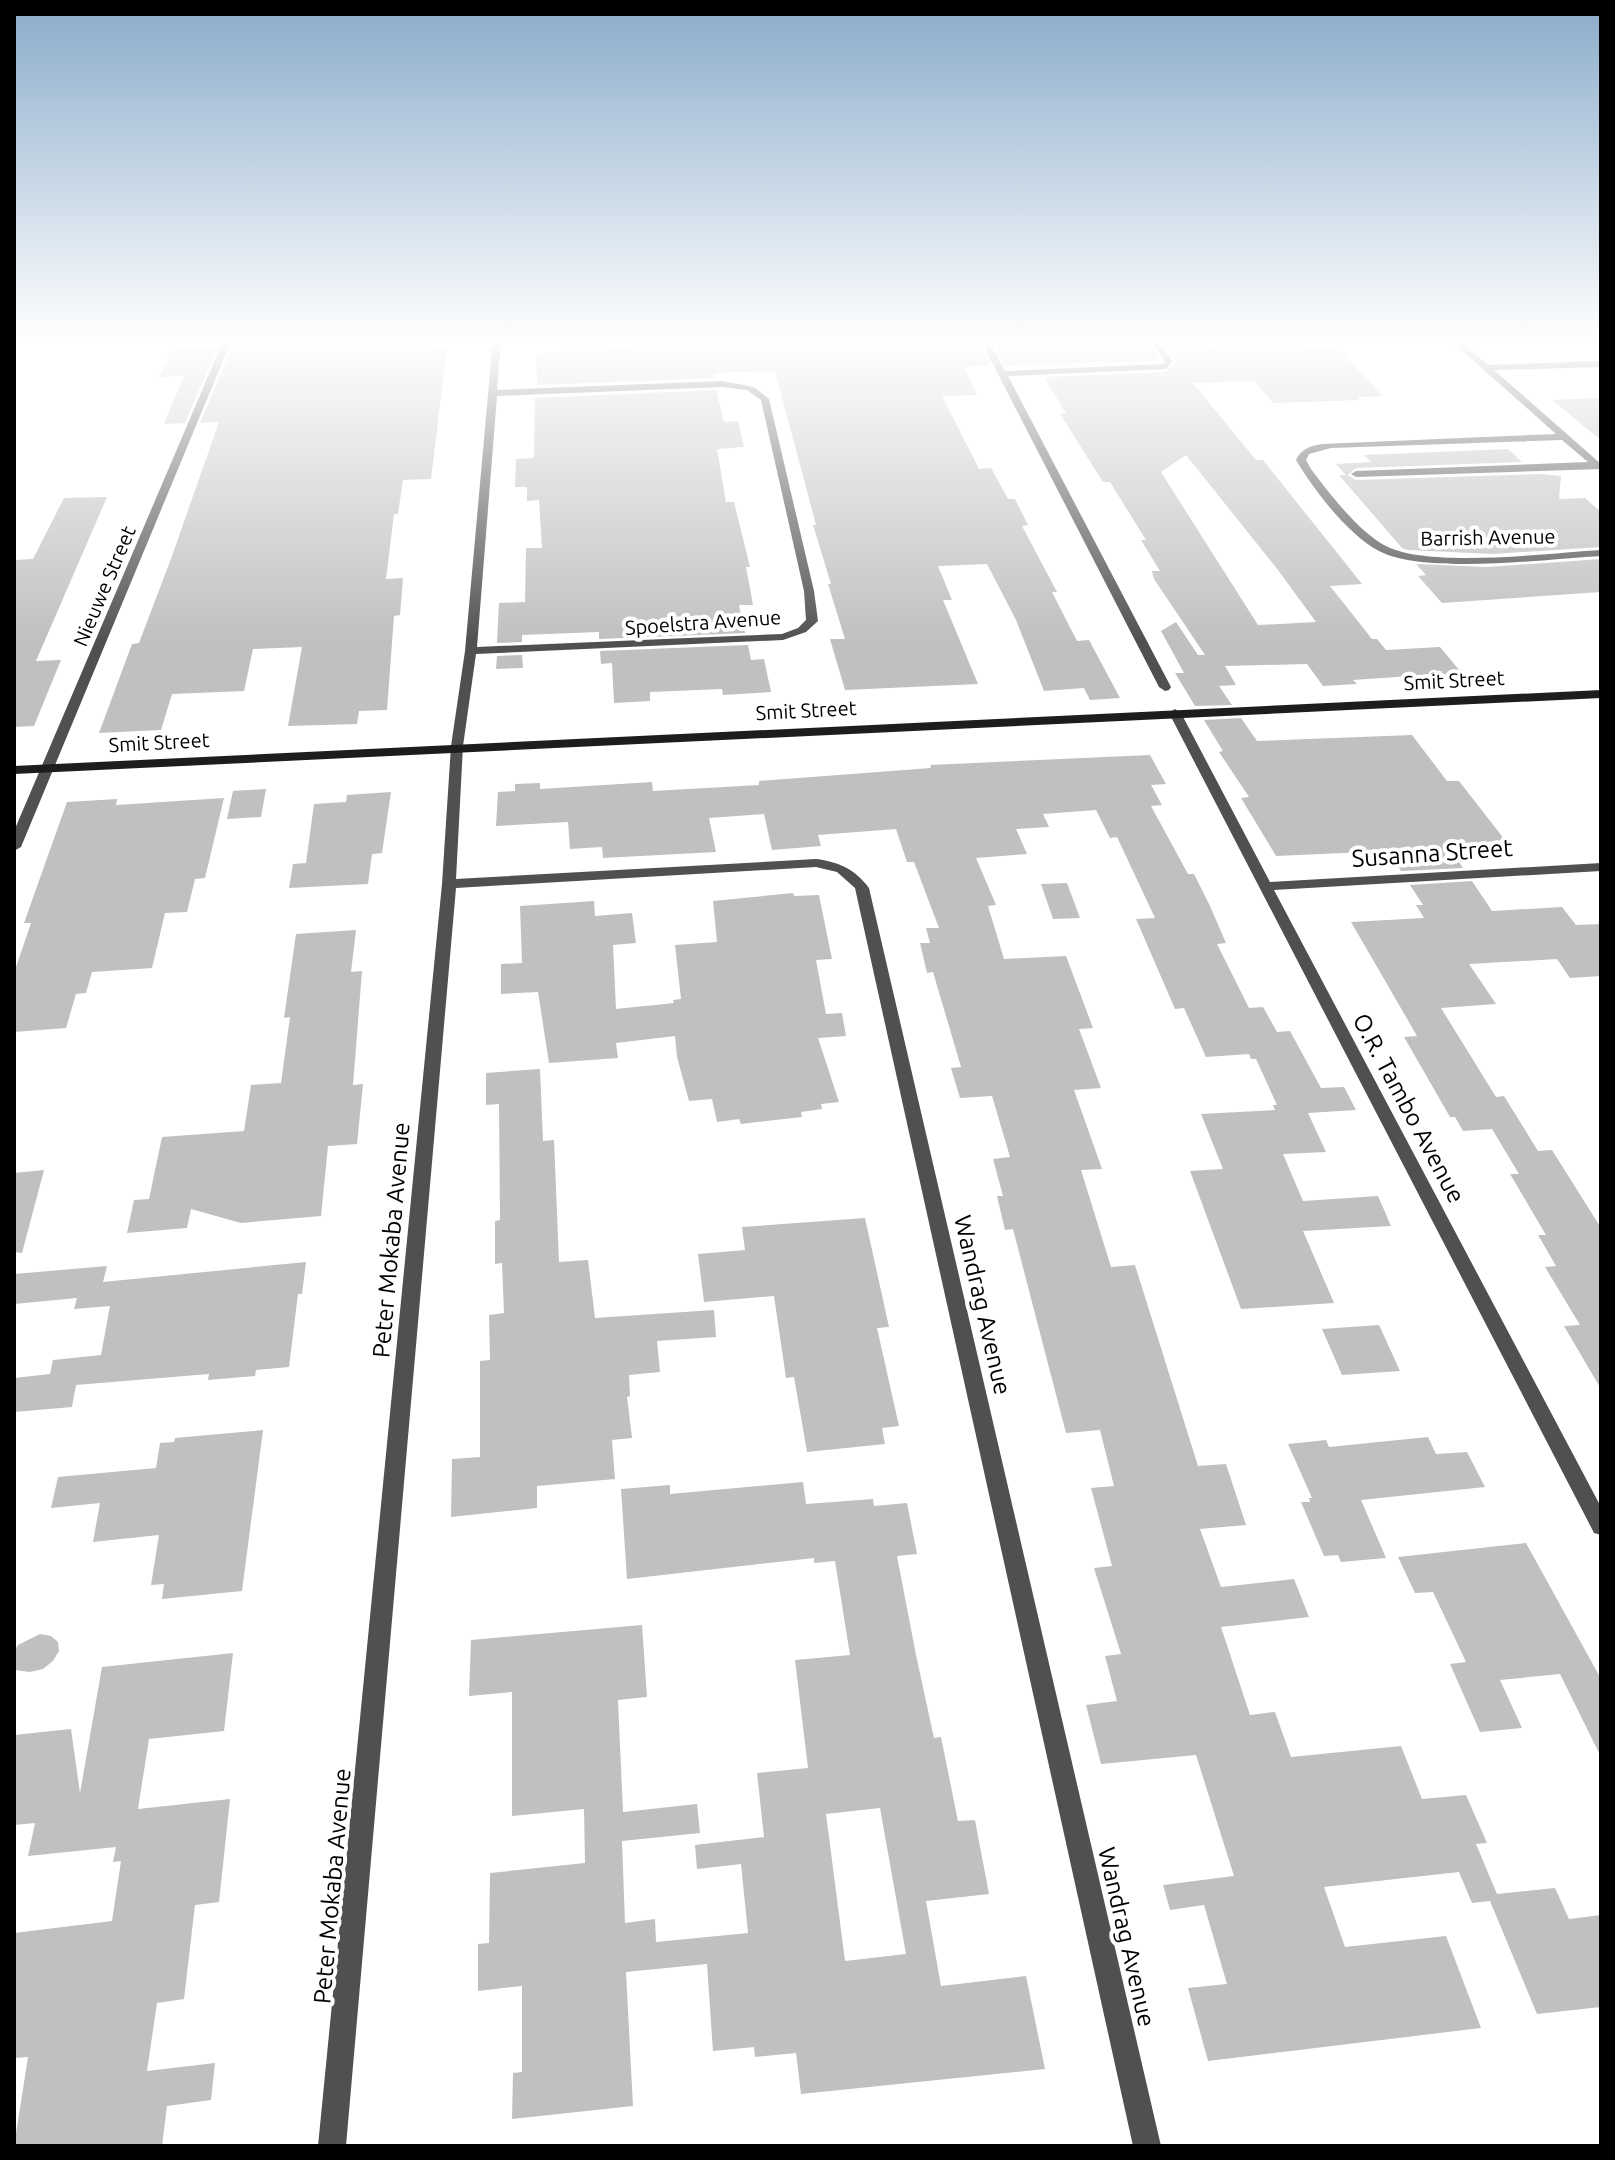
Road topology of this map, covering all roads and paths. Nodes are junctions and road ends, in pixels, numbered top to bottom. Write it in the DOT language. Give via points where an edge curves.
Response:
graph roads {
  1 [pos="185,440"];
  2 [pos="489,440"];
  3 [pos="774,440"];
  4 [pos="1035,440"];
  5 [pos="1481,440"];
  6 [pos="1566,440"];
  7 [pos="1599,466"];
  8 [pos="1356,474"];
  9 [pos="1601,553"];
  10 [pos="471,651"];
  11 [pos="1165,687"];
  12 [pos="1601,694"];
  13 [pos="1175,713"];
  14 [pos="457,746"];
  15 [pos="47,768"];
  16 [pos="14,770"];
  17 [pos="14,847"];
  18 [pos="1601,867"];
  19 [pos="449,884"];
  20 [pos="1266,886"];
  21 [pos="1601,1527"];
  22 [pos="332,2146"];
  23 [pos="1147,2146"];
  1 -- 15 [label="street, Nieuwe Street"];
  2 -- 10 [label="street, Peter Mokaba Avenue"];
  3 -- 10 [label="street, Spoelstra Avenue" via="809,591 812,621 802,630 783,637"];
  4 -- 11 [label="street"];
  5 -- 9 [label="street, Barrish Avenue" via="1331,445 1312,448 1301,460 1364,535 1388,551 1437,559"];
  6 -- 7 [label="street"];
  7 -- 8 [label="street"];
  10 -- 14 [label="street, Peter Mokaba Avenue"];
  12 -- 13 [label="street, Smit Street"];
  13 -- 14 [label="street, Smit Street"];
  13 -- 20 [label="street, O.R. Tambo Avenue"];
  14 -- 15 [label="street, Smit Street"];
  14 -- 19 [label="street, Peter Mokaba Avenue"];
  15 -- 16 [label="street, Smit Street"];
  15 -- 17 [label="street, Nieuwe Street"];
  18 -- 20 [label="street, Susanna Street"];
  19 -- 22 [label="street, Peter Mokaba Avenue"];
  19 -- 23 [label="street, Wandrag Avenue" via="816,863 841,867 862,888"];
  20 -- 21 [label="street, O.R. Tambo Avenue"];
}
